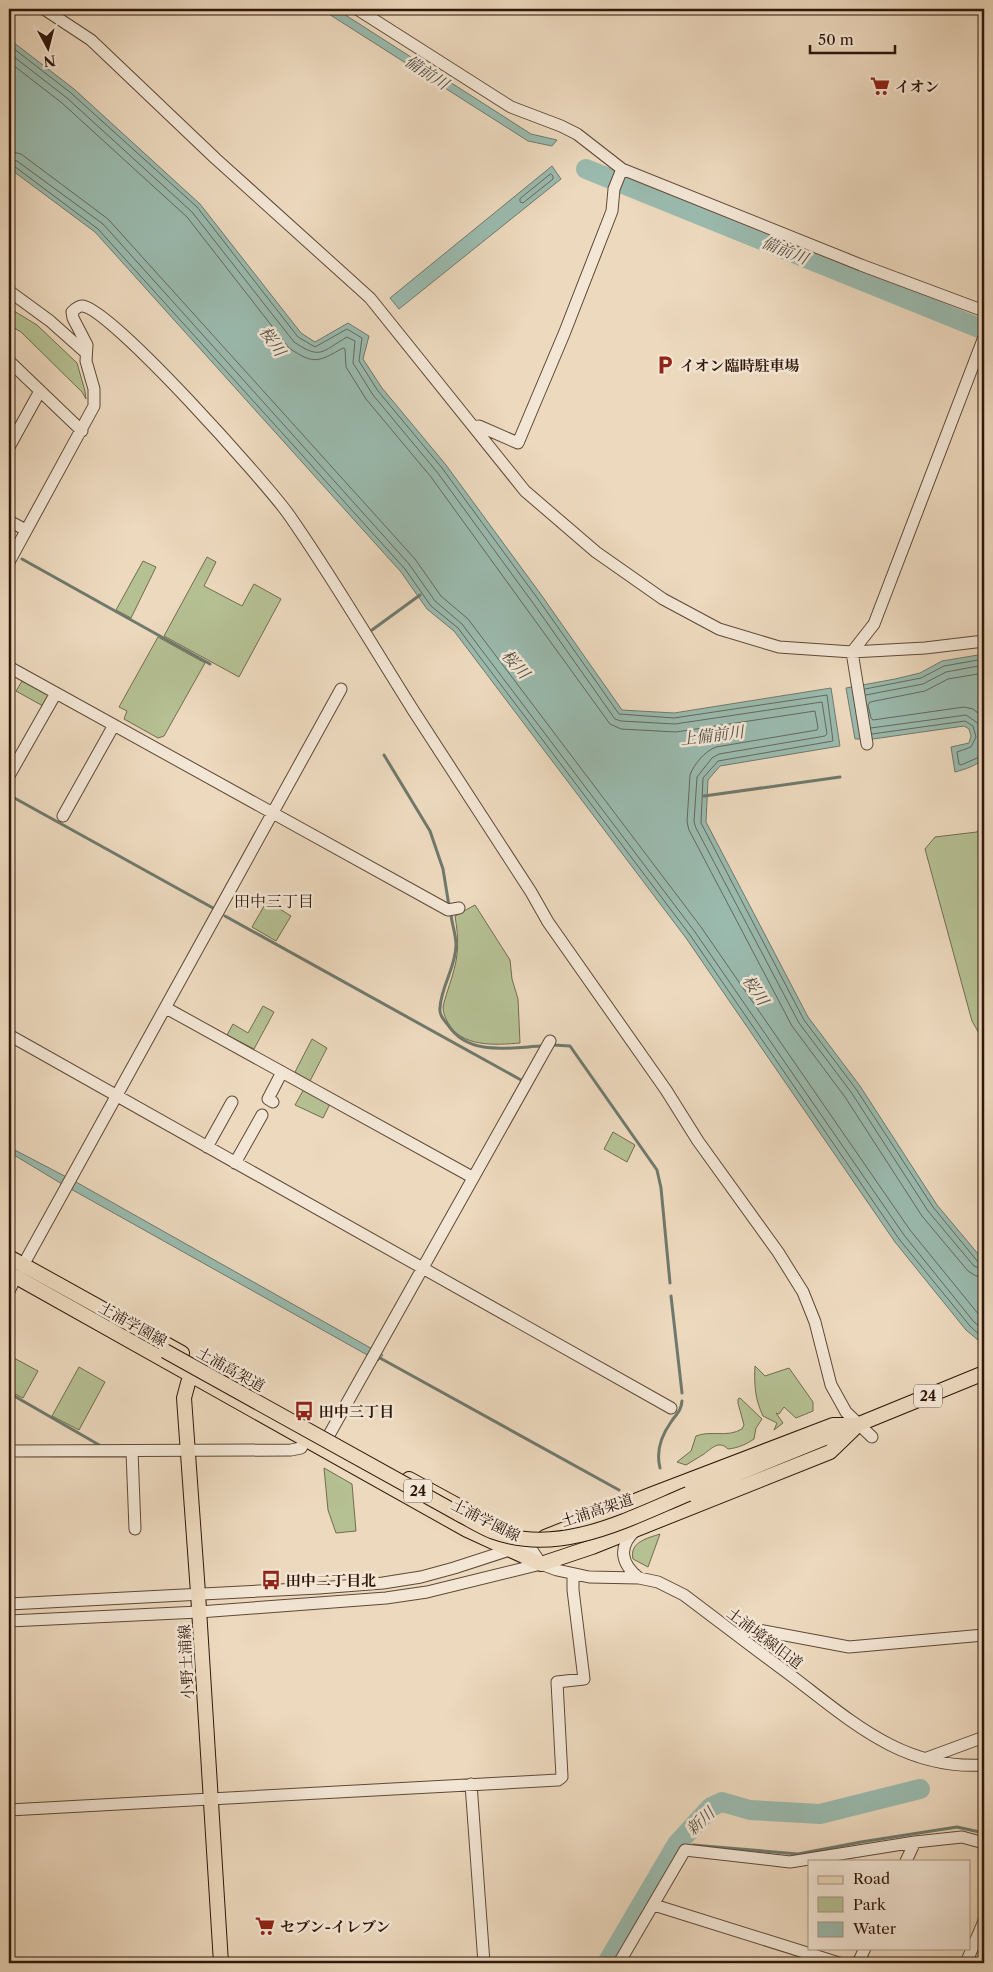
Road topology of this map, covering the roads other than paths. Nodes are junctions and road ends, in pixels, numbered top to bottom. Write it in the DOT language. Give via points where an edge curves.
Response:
graph roads {
  1 [pos="44,9"];
  2 [pos="357,9"];
  3 [pos="621,173"];
  4 [pos="9,291"];
  5 [pos="984,311"];
  6 [pos="984,338"];
  7 [pos="86,354"];
  8 [pos="9,361"];
  9 [pos="40,391"];
  10 [pos="474,427"];
  11 [pos="82,431"];
  12 [pos="10,442"];
  13 [pos="9,521"];
  14 [pos="26,530"];
  15 [pos="9,562"];
  16 [pos="984,641"];
  17 [pos="852,652"];
  18 [pos="9,667"];
  19 [pos="341,689"];
  20 [pos="56,693"];
  21 [pos="114,725"];
  22 [pos="867,744"];
  23 [pos="10,774"];
  24 [pos="273,812"];
  25 [pos="63,816"];
  26 [pos="459,908"];
  27 [pos="166,1008"];
  28 [pos="9,1035"];
  29 [pos="550,1042"];
  30 [pos="282,1072"];
  31 [pos="118,1097"];
  32 [pos="232,1102"];
  33 [pos="274,1102"];
  34 [pos="262,1115"];
  35 [pos="207,1147"];
  36 [pos="235,1163"];
  37 [pos="472,1177"];
  38 [pos="9,1257"];
  39 [pos="27,1258"];
  40 [pos="9,1265"];
  41 [pos="422,1269"];
  42 [pos="10,1283"];
  43 [pos="198,1362"];
  44 [pos="984,1373"];
  45 [pos="191,1375"];
  46 [pos="670,1408"];
  47 [pos="858,1424"];
  48 [pos="329,1435"];
  49 [pos="872,1437"];
  50 [pos="306,1439"];
  51 [pos="9,1451"];
  52 [pos="132,1451"];
  53 [pos="187,1452"];
  54 [pos="135,1529"];
  55 [pos="638,1529"];
  56 [pos="528,1544"];
  57 [pos="510,1551"];
  58 [pos="541,1564"];
  59 [pos="573,1575"];
  60 [pos="639,1578"];
  61 [pos="198,1593"];
  62 [pos="9,1604"];
  63 [pos="199,1612"];
  64 [pos="9,1621"];
  65 [pos="984,1635"];
  66 [pos="741,1638"];
  67 [pos="984,1737"];
  68 [pos="928,1758"];
  69 [pos="984,1765"];
  70 [pos="471,1784"];
  71 [pos="210,1799"];
  72 [pos="9,1810"];
  73 [pos="915,1842"];
  74 [pos="984,1842"];
  75 [pos="906,1860"];
  76 [pos="654,1905"];
  77 [pos="984,1921"];
  78 [pos="864,1950"];
  79 [pos="221,1963"];
  80 [pos="484,1963"];
  81 [pos="619,1963"];
  82 [pos="839,1963"];
  83 [pos="858,1963"];
  84 [pos="966,1963"];
  1 -- 10 [label="street" via="91,40 216,159 370,298"];
  2 -- 3 [label="street" via="511,106 577,134"];
  3 -- 5 [label="street"];
  3 -- 10 [label="street" via="614,188 612,211 518,443 479,426"];
  4 -- 7 [label="street" via="50,321"];
  6 -- 17 [label="street" via="874,624"];
  7 -- 11 [label="street" via="94,389 94,406"];
  7 -- 47 [label="street" via="87,345 72,312 83,306 115,326 148,359 288,513 548,922 783,1260 803,1292 815,1322 831,1384 846,1412"];
  8 -- 9 [label="street"];
  9 -- 11 [label="street"];
  9 -- 12 [label="street"];
  10 -- 17 [label="street" via="525,491 596,552 662,599 719,629 779,646"];
  11 -- 14 [label="street"];
  13 -- 14 [label="street"];
  14 -- 15 [label="street"];
  16 -- 17 [label="street"];
  17 -- 22 [label="street"];
  18 -- 20 [label="street"];
  19 -- 24 [label="street"];
  20 -- 21 [label="street"];
  20 -- 23 [label="street"];
  21 -- 24 [label="street"];
  21 -- 25 [label="street"];
  24 -- 26 [label="street" via="448,910"];
  24 -- 27 [label="street"];
  27 -- 30 [label="street"];
  27 -- 31 [label="street"];
  28 -- 31 [label="street"];
  29 -- 37 [label="street"];
  30 -- 33 [label="street" via="268,1099"];
  30 -- 37 [label="street"];
  31 -- 35 [label="street"];
  31 -- 39 [label="street"];
  32 -- 35 [label="street"];
  34 -- 36 [label="street"];
  35 -- 36 [label="street"];
  36 -- 41 [label="street"];
  37 -- 41 [label="street"];
  38 -- 43 [label="main road, 土浦学園線 / 24"];
  40 -- 47 [label="main road, 土浦高架道 / 24, bridge" via="457,1513 494,1532 532,1540 575,1537"];
  41 -- 46 [label="street"];
  41 -- 48 [label="street"];
  42 -- 45 [label="main road, 土浦学園線 / 24"];
  43 -- 45 [label="main road, 小野土浦線"];
  43 -- 48 [label="main road, 土浦学園線 / 24"];
  44 -- 47 [label="main road, 土浦学園線 / 24"];
  45 -- 50 [label="main road, 土浦学園線 / 24"];
  45 -- 53 [label="main road, 小野土浦線" via="184,1398"];
  47 -- 49 [label="street"];
  47 -- 55 [label="main road, 土浦学園線 / 24" via="830,1452"];
  47 -- 56 [label="main road, 土浦学園線 / 24" via="833,1425"];
  48 -- 56 [label="main road, 土浦学園線 / 24"];
  50 -- 53 [label="street" via="301,1448 291,1450"];
  50 -- 57 [label="main road, 土浦学園線 / 24"];
  51 -- 52 [label="street"];
  52 -- 53 [label="street"];
  52 -- 54 [label="street"];
  53 -- 61 [label="main road, 小野土浦線"];
  55 -- 58 [label="main road, 土浦学園線 / 24"];
  55 -- 60 [label="street" via="630,1536 623,1554 629,1570"];
  56 -- 57 [label="street"];
  56 -- 58 [label="street"];
  57 -- 58 [label="main road, 土浦学園線 / 24"];
  57 -- 61 [label="street" via="421,1577 383,1583"];
  58 -- 59 [label="street, 土浦境線旧道"];
  58 -- 63 [label="street" via="435,1590 386,1598"];
  59 -- 60 [label="street, 土浦境線旧道"];
  59 -- 70 [label="street" via="584,1679 556,1682 562,1777 558,1780"];
  60 -- 66 [label="street, 土浦境線旧道" via="658,1582 684,1595"];
  61 -- 62 [label="street"];
  61 -- 63 [label="main road, 小野土浦線"];
  63 -- 64 [label="street"];
  63 -- 71 [label="main road, 小野土浦線"];
  65 -- 66 [label="street" via="849,1647 753,1629"];
  66 -- 68 [label="street, 土浦境線旧道" via="850,1722 903,1752"];
  67 -- 68 [label="street"];
  68 -- 69 [label="street, 土浦境線旧道"];
  70 -- 71 [label="street"];
  70 -- 80 [label="street"];
  71 -- 72 [label="street"];
  71 -- 79 [label="main road, 小野土浦線"];
  73 -- 74 [label="street" via="962,1837"];
  73 -- 75 [label="street"];
  73 -- 76 [label="street" via="790,1862 684,1850"];
  76 -- 81 [label="street"];
  76 -- 82 [label="street"];
  77 -- 84 [label="street"];
  78 -- 83 [label="street"];
}
